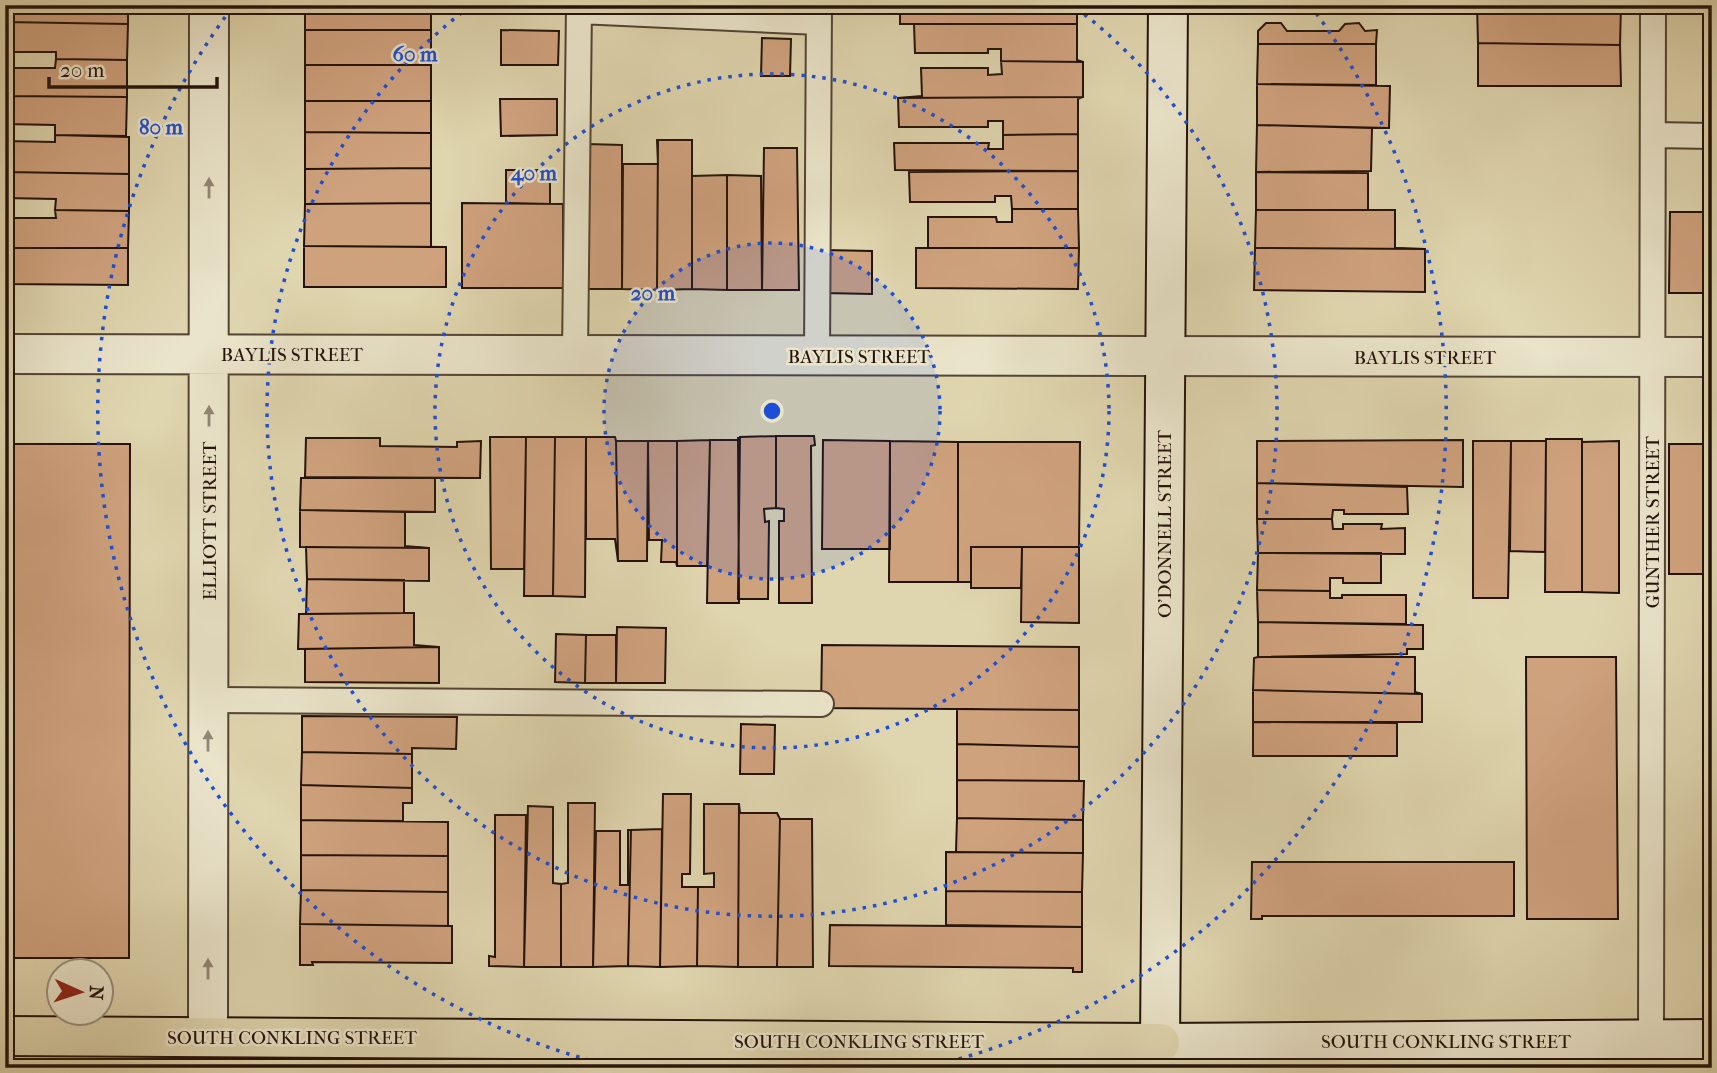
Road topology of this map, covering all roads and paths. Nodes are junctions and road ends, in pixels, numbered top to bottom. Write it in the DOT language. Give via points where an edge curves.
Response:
graph roads {
  1 [pos="209,5"];
  2 [pos="1168,5"];
  3 [pos="1653,5"];
  4 [pos="579,8"];
  5 [pos="819,14"];
  6 [pos="1653,135"];
  7 [pos="1712,136"];
  8 [pos="5,354"];
  9 [pos="209,354"];
  10 [pos="575,355"];
  11 [pos="817,356"];
  12 [pos="1165,356"];
  13 [pos="1653,357"];
  14 [pos="1712,357"];
  15 [pos="209,700"];
  16 [pos="821,704"];
  17 [pos="5,1036"];
  18 [pos="208,1037"];
  19 [pos="1651,1039"];
  20 [pos="1712,1039"];
  21 [pos="1161,1060"];
  9 -- 1 [label="street, ELLIOTT STREET, one-way"];
  2 -- 12 [label="street, O'DONNELL STREET"];
  3 -- 6 [label="lane, GUNTHER STREET"];
  4 -- 5 [label="lane"];
  4 -- 10 [label="lane"];
  5 -- 11 [label="lane"];
  6 -- 7 [label="lane"];
  6 -- 13 [label="lane, GUNTHER STREET"];
  8 -- 9 [label="street, BAYLIS STREET"];
  9 -- 10 [label="street, BAYLIS STREET"];
  15 -- 9 [label="street, ELLIOTT STREET, one-way"];
  10 -- 11 [label="street, BAYLIS STREET"];
  11 -- 12 [label="street, BAYLIS STREET"];
  12 -- 13 [label="street, BAYLIS STREET"];
  12 -- 21 [label="street, O'DONNELL STREET"];
  13 -- 14 [label="street, BAYLIS STREET"];
  13 -- 19 [label="lane, GUNTHER STREET"];
  15 -- 16 [label="lane"];
  18 -- 15 [label="street, ELLIOTT STREET, one-way"];
  17 -- 18 [label="main road, SOUTH CONKLING STREET"];
  18 -- 21 [label="main road, SOUTH CONKLING STREET"];
  19 -- 20 [label="street, SOUTH CONKLING STREET"];
  19 -- 21 [label="street, SOUTH CONKLING STREET"];
}
